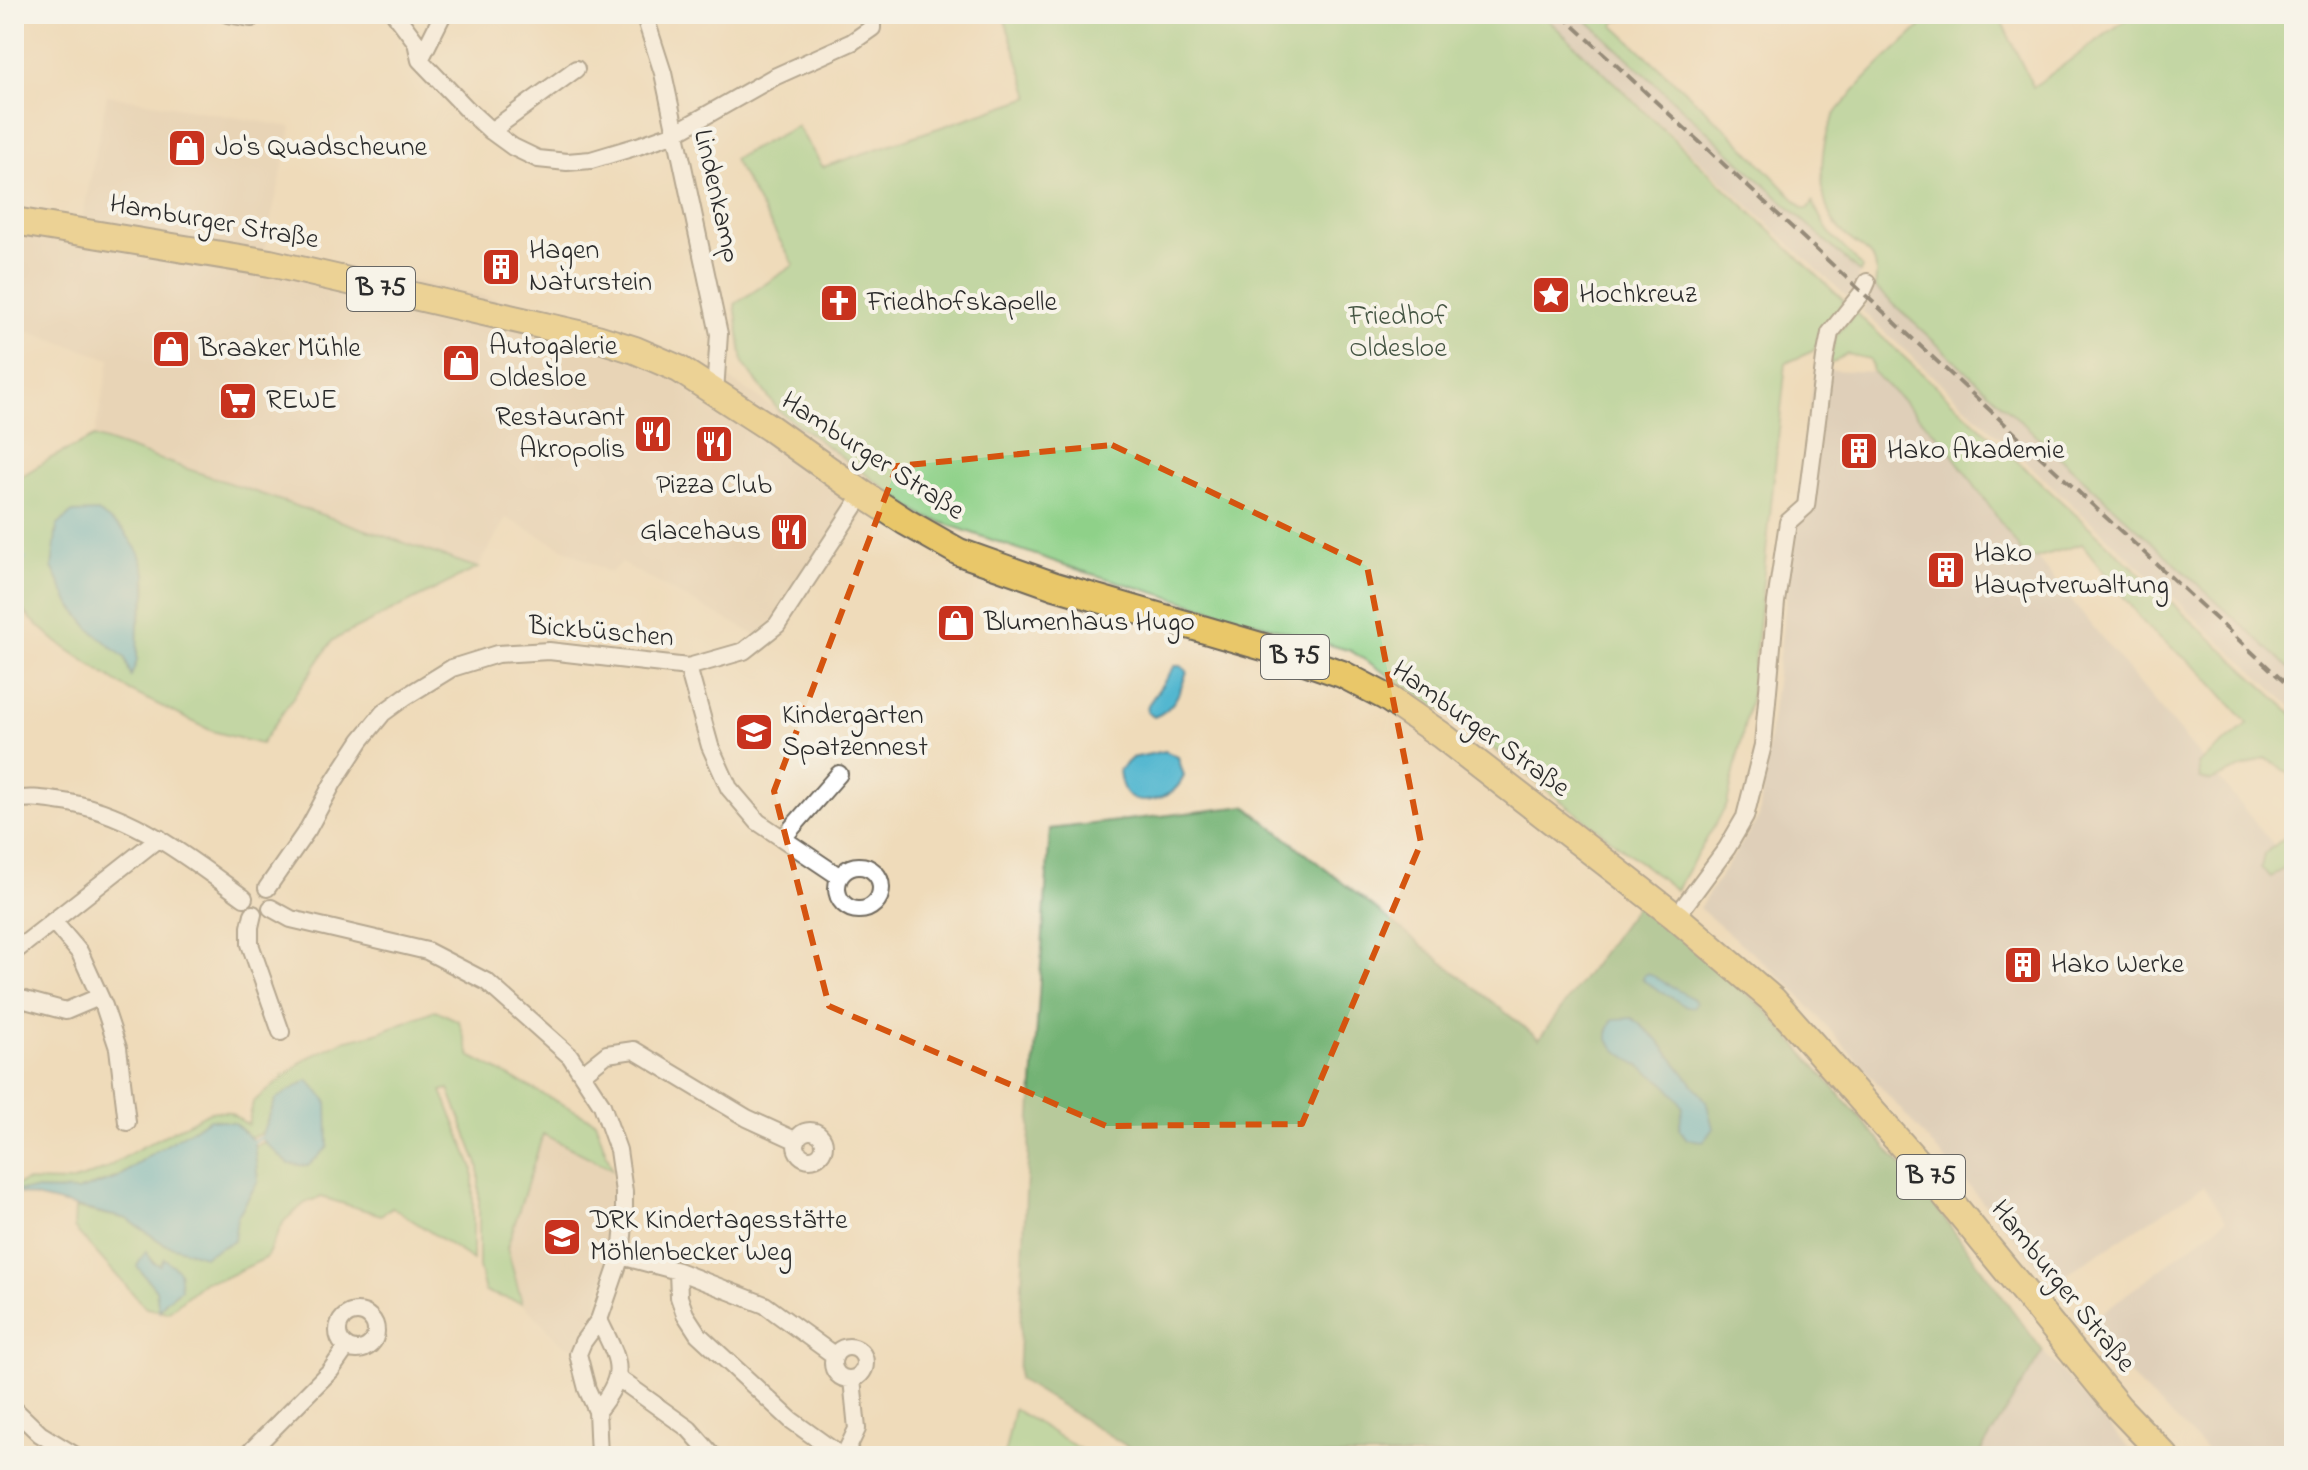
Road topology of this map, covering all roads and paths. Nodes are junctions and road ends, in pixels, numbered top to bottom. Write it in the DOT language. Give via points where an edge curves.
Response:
graph roads {
  1 [pos="227,14"];
  2 [pos="395,14"];
  3 [pos="443,14"];
  4 [pos="644,14"];
  5 [pos="872,14"];
  6 [pos="251,18"];
  7 [pos="420,60"];
  8 [pos="576,69"];
  9 [pos="491,131"];
  10 [pos="675,133"];
  11 [pos="14,221"];
  12 [pos="1867,282"];
  13 [pos="715,392"];
  14 [pos="863,494"];
  15 [pos="688,667"];
  16 [pos="839,774"];
  17 [pos="14,800"];
  18 [pos="159,838"];
  19 [pos="783,838"];
  20 [pos="840,877"];
  21 [pos="267,888"];
  22 [pos="244,898"];
  23 [pos="271,908"];
  24 [pos="253,914"];
  25 [pos="1676,917"];
  26 [pos="53,921"];
  27 [pos="14,952"];
  28 [pos="14,997"];
  29 [pos="99,997"];
  30 [pos="281,1032"];
  31 [pos="583,1073"];
  32 [pos="127,1122"];
  33 [pos="797,1141"];
  34 [pos="621,1256"];
  35 [pos="678,1271"];
  36 [pos="599,1320"];
  37 [pos="347,1347"];
  38 [pos="835,1356"];
  39 [pos="618,1378"];
  40 [pos="852,1379"];
  41 [pos="14,1409"];
  42 [pos="597,1411"];
  43 [pos="76,1456"];
  44 [pos="246,1456"];
  45 [pos="599,1456"];
  46 [pos="713,1456"];
  47 [pos="842,1456"];
  48 [pos="2165,1456"];
  1 -- 6 [label="street"];
  2 -- 7 [label="street" via="416,42"];
  3 -- 7 [label="street"];
  4 -- 10 [label="street, Lindenkamp"];
  5 -- 10 [label="street" via="872,28 852,42"];
  7 -- 9 [label="street"];
  8 -- 9 [label="street"];
  9 -- 10 [label="street" via="538,159 567,162 591,160"];
  10 -- 13 [label="street, Lindenkamp" via="719,334"];
  11 -- 13 [label="main road, Hamburger Straße / B 75" via="270,263 597,338 679,369"];
  12 -- 25 [label="street" via="1830,333 1806,506 1788,522 1763,745 1745,817"];
  13 -- 14 [label="main road, Hamburger Straße / B 75"];
  14 -- 15 [label="street, Bickbüschen" via="777,625 744,651"];
  14 -- 25 [label="main road, Hamburger Straße / B 75" via="959,552 1004,570 1342,674 1441,735"];
  15 -- 19 [label="street" via="710,746 729,788 758,822"];
  15 -- 21 [label="street, Bickbüschen" via="549,651 497,654 452,668 383,713"];
  16 -- 19 [label="street"];
  17 -- 18 [label="street" via="72,803 116,816"];
  18 -- 22 [label="street"];
  18 -- 26 [label="street"];
  19 -- 20 [label="street"];
  21 -- 22 [label="street" via="253,887"];
  21 -- 23 [label="street" via="273,895"];
  22 -- 24 [label="street"];
  23 -- 24 [label="street" via="263,915"];
  23 -- 31 [label="street" via="291,919 427,951 487,982"];
  24 -- 30 [label="street" via="250,944"];
  25 -- 48 [label="main road, Hamburger Straße / B 75" via="1773,1000 1809,1039"];
  26 -- 27 [label="street"];
  26 -- 29 [label="street" via="80,953"];
  28 -- 29 [label="street" via="66,1011"];
  29 -- 32 [label="street" via="118,1048"];
  31 -- 33 [label="street" via="607,1054 634,1050 747,1118"];
  31 -- 34 [label="street" via="602,1105 618,1150 624,1192"];
  34 -- 35 [label="street"];
  34 -- 36 [label="street"];
  35 -- 38 [label="street" via="765,1305"];
  35 -- 47 [label="street" via="679,1297 698,1334 791,1420"];
  36 -- 39 [label="street"];
  36 -- 42 [label="street" via="578,1354"];
  37 -- 44 [label="street"];
  38 -- 40 [label="street" via="838,1374"];
  38 -- 40 [label="street" via="848,1347 863,1354 864,1370"];
  39 -- 42 [label="street"];
  39 -- 46 [label="street" via="689,1429"];
  40 -- 47 [label="street" via="857,1429"];
  41 -- 43 [label="street" via="40,1434"];
  42 -- 45 [label="street"];
}
